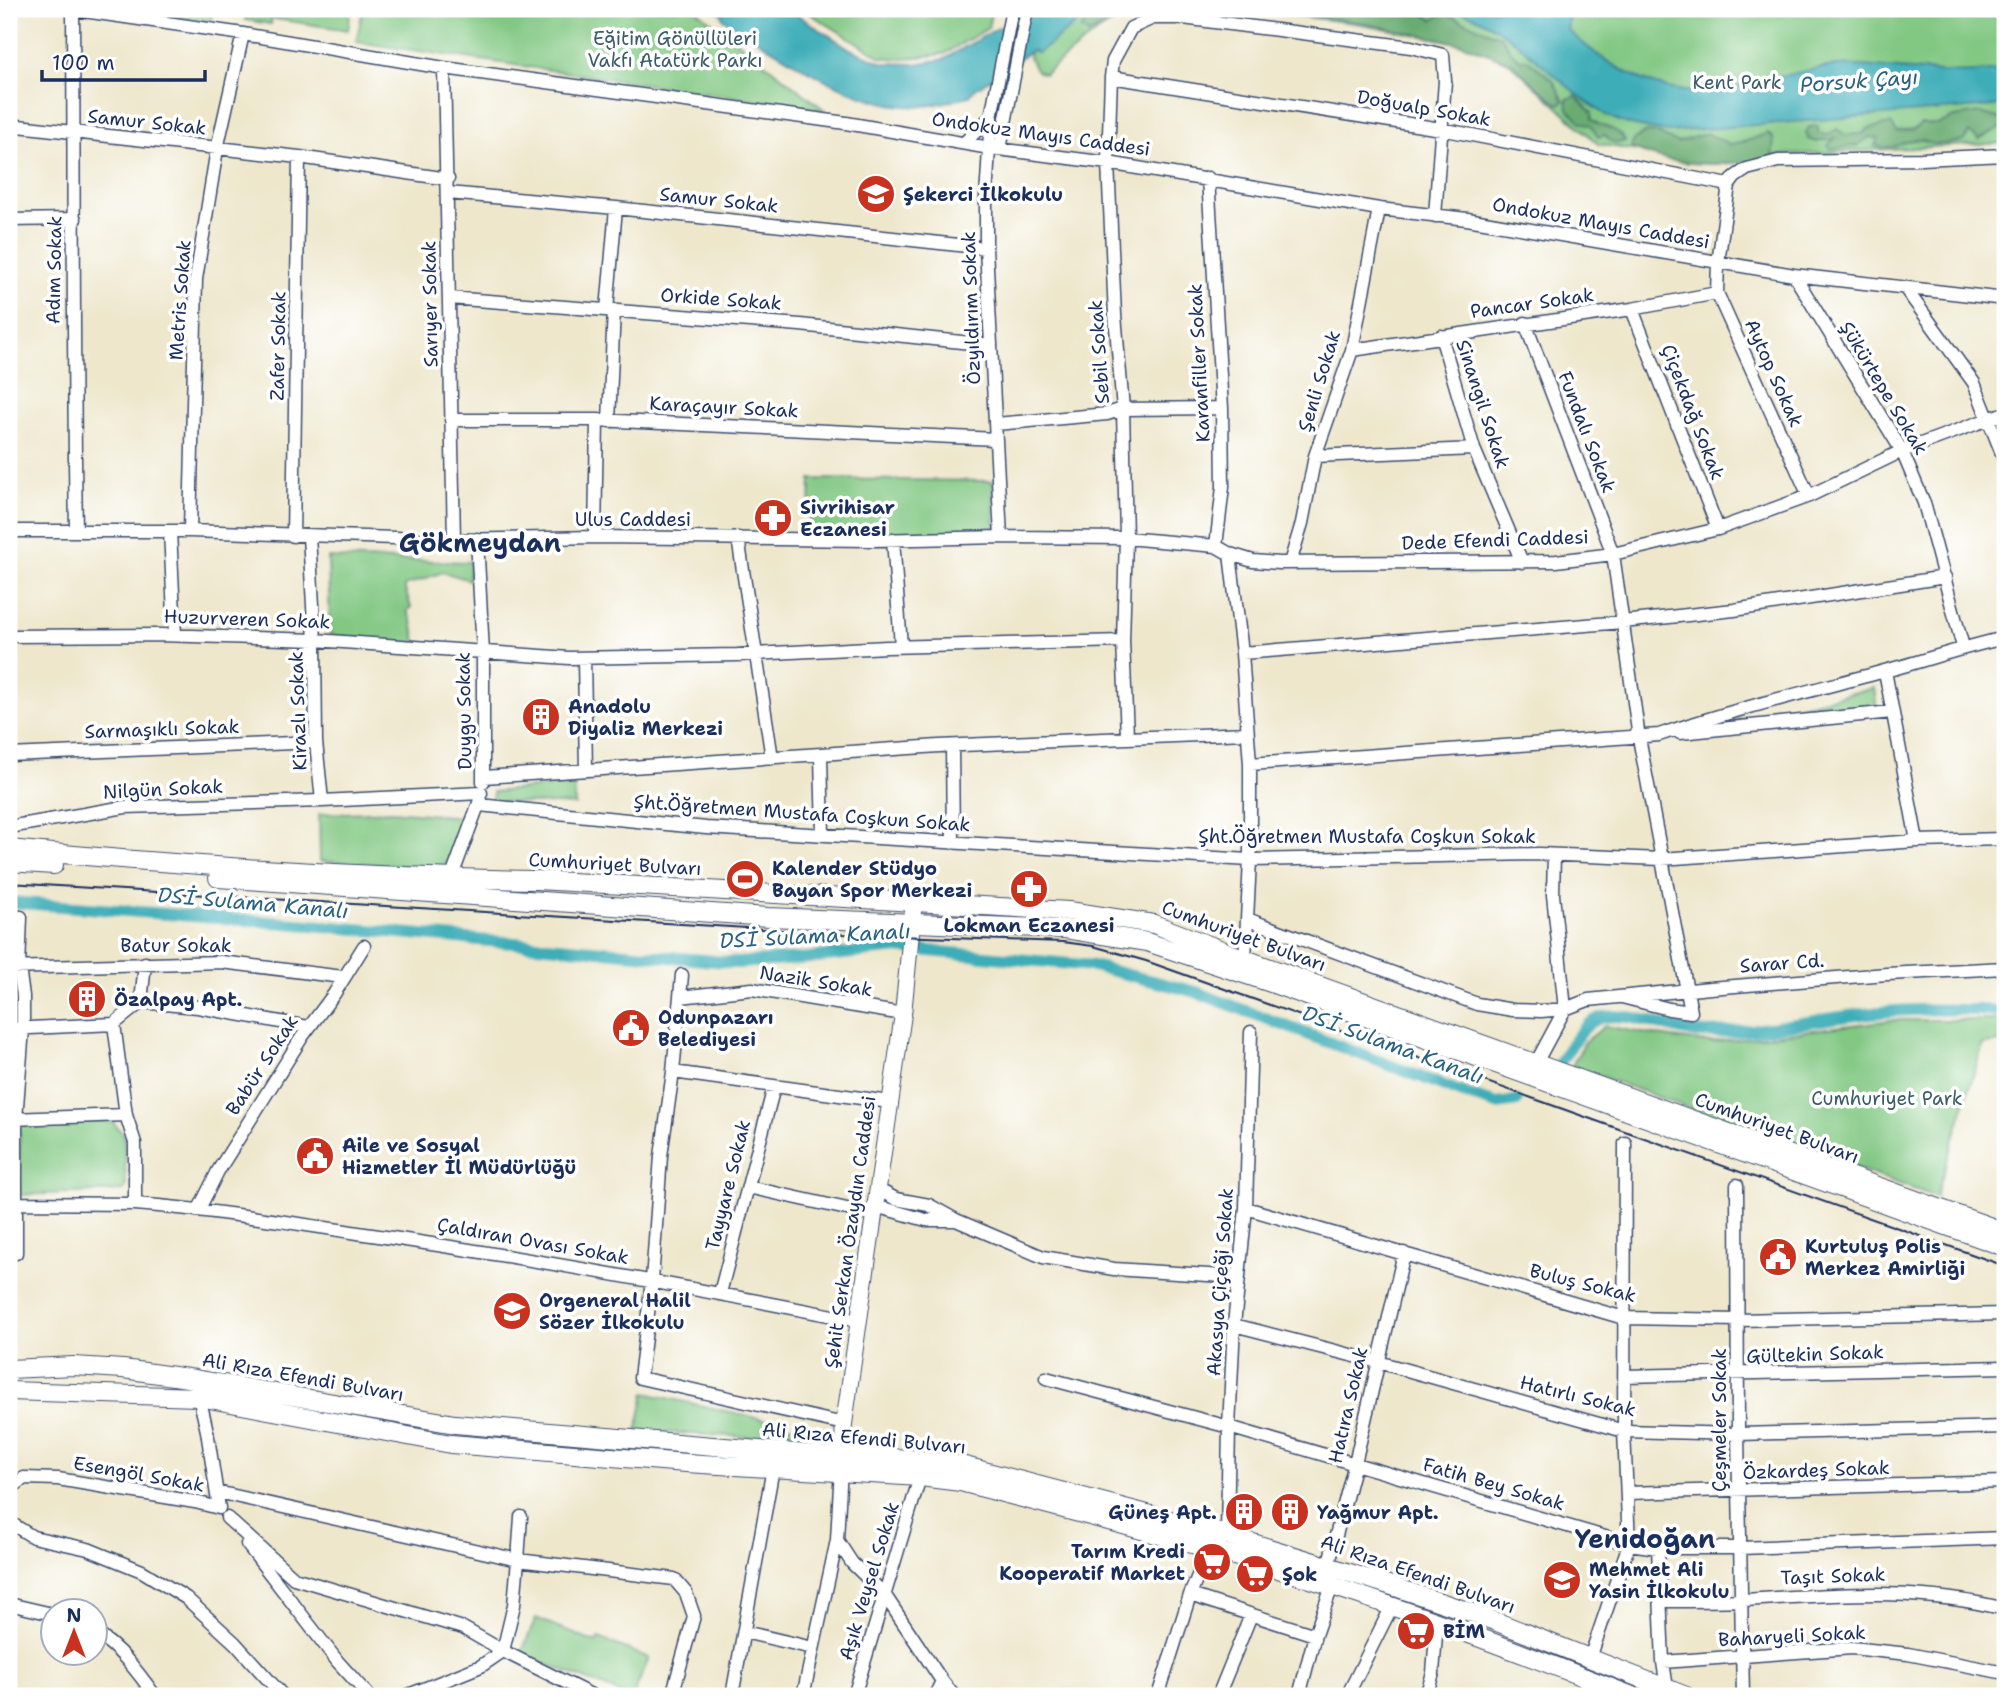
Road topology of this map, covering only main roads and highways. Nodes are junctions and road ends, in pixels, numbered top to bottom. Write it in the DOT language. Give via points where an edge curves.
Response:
graph roads {
  1 [pos="9,849"];
  2 [pos="9,862"];
  3 [pos="914,902"];
  4 [pos="913,921"];
  5 [pos="2005,1232"];
  6 [pos="2005,1247"];
  7 [pos="9,1368"];
  8 [pos="197,1388"];
  9 [pos="9,1391"];
  10 [pos="842,1464"];
  11 [pos="1667,1692"];
  12 [pos="1632,1696"];
  13 [pos="1686,1696"];
  1 -- 3 [label="main road, Cumhuriyet Bulvarı" via="171,864"];
  2 -- 4 [label="main road, Cumhuriyet Bulvarı" via="754,916"];
  3 -- 4 [label="main road, Şehit Serkan Özaydın Caddesi"];
  3 -- 5 [label="main road, Cumhuriyet Bulvarı" via="1069,911 1154,924"];
  4 -- 6 [label="main road, Cumhuriyet Bulvarı" via="1065,929 1147,942"];
  4 -- 10 [label="main road, Şehit Serkan Özaydın Caddesi"];
  7 -- 8 [label="main road, Ali Rıza Efendi Bulvarı" via="123,1369"];
  8 -- 9 [label="main road, Ali Rıza Efendi Bulvarı"];
  8 -- 10 [label="main road, Ali Rıza Efendi Bulvarı" via="455,1424"];
  8 -- 10 [label="main road, Ali Rıza Efendi Bulvarı" via="451,1444 774,1468"];
  10 -- 11 [label="main road, Ali Rıza Efendi Bulvarı" via="915,1459 961,1465 1227,1535 1482,1616"];
  10 -- 12 [label="main road, Ali Rıza Efendi Bulvarı" via="961,1482 1209,1549 1392,1606"];
  11 -- 13 [label="main road, Ali Rıza Efendi Bulvarı"];
}
